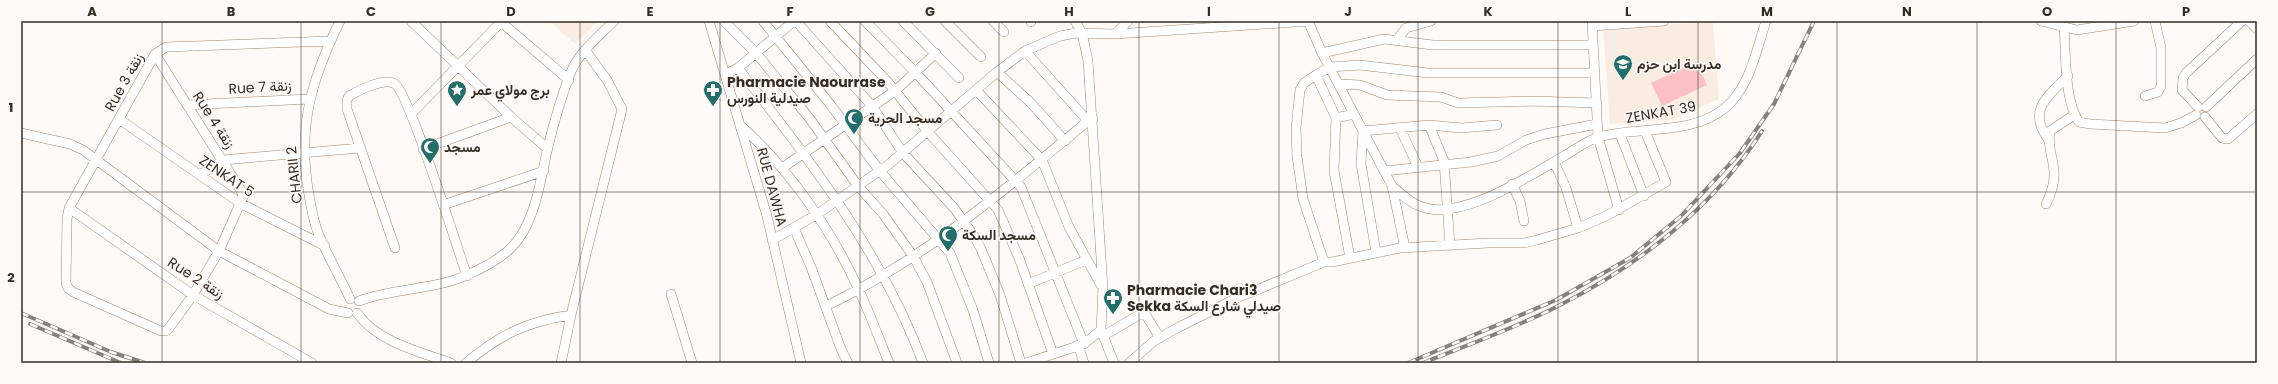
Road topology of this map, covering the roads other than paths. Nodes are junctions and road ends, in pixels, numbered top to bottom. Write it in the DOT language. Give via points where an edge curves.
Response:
graph roads {
  1 [pos="340,21"];
  2 [pos="411,21"];
  3 [pos="614,21"];
  4 [pos="709,21"];
  5 [pos="724,21"];
  6 [pos="763,21"];
  7 [pos="795,21"];
  8 [pos="830,21"];
  9 [pos="864,21"];
  10 [pos="903,21"];
  11 [pos="945,21"];
  12 [pos="993,21"];
  13 [pos="1075,21"];
  14 [pos="1128,21"];
  15 [pos="1309,21"];
  16 [pos="1431,21"];
  17 [pos="1664,21"];
  18 [pos="1766,21"];
  19 [pos="2041,21"];
  20 [pos="2134,21"];
  21 [pos="2155,21"];
  22 [pos="2242,21"];
  23 [pos="2249,21"];
  24 [pos="500,22"];
  25 [pos="1619,22"];
  26 [pos="1271,23"];
  27 [pos="1592,23"];
  28 [pos="2064,27"];
  29 [pos="2257,29"];
  30 [pos="1004,32"];
  31 [pos="1082,33"];
  32 [pos="1115,34"];
  33 [pos="776,37"];
  34 [pos="1397,40"];
  35 [pos="330,41"];
  36 [pos="1593,45"];
  37 [pos="585,50"];
  38 [pos="1025,51"];
  39 [pos="756,53"];
  40 [pos="936,53"];
  41 [pos="1322,53"];
  42 [pos="155,54"];
  43 [pos="981,58"];
  44 [pos="2257,59"];
  45 [pos="457,66"];
  46 [pos="1330,67"];
  47 [pos="738,68"];
  48 [pos="997,72"];
  49 [pos="916,73"];
  50 [pos="1595,73"];
  51 [pos="726,74"];
  52 [pos="1316,75"];
  53 [pos="2068,76"];
  54 [pos="959,78"];
  55 [pos="569,80"];
  56 [pos="1340,84"];
  57 [pos="976,90"];
  58 [pos="895,91"];
  59 [pos="2145,96"];
  60 [pos="310,99"];
  61 [pos="1597,103"];
  62 [pos="188,104"];
  63 [pos="872,106"];
  64 [pos="951,110"];
  65 [pos="2201,112"];
  66 [pos="411,114"];
  67 [pos="1354,114"];
  68 [pos="2257,114"];
  69 [pos="2074,115"];
  70 [pos="511,117"];
  71 [pos="1336,118"];
  72 [pos="119,119"];
  73 [pos="1091,120"];
  74 [pos="846,124"];
  75 [pos="1597,124"];
  76 [pos="740,125"];
  77 [pos="1497,125"];
  78 [pos="1429,126"];
  79 [pos="1400,128"];
  80 [pos="1645,131"];
  81 [pos="928,132"];
  82 [pos="1363,132"];
  83 [pos="21,133"];
  84 [pos="1620,134"];
  85 [pos="1598,137"];
  86 [pos="825,139"];
  87 [pos="2048,139"];
  88 [pos="1065,141"];
  89 [pos="360,148"];
  90 [pos="423,148"];
  91 [pos="548,149"];
  92 [pos="303,152"];
  93 [pos="903,152"];
  94 [pos="802,154"];
  95 [pos="96,159"];
  96 [pos="223,160"];
  97 [pos="1042,160"];
  98 [pos="1554,162"];
  99 [pos="1445,164"];
  100 [pos="1418,167"];
  101 [pos="782,168"];
  102 [pos="879,170"];
  103 [pos="544,171"];
  104 [pos="1384,171"];
  105 [pos="200,175"];
  106 [pos="1017,181"];
  107 [pos="1512,184"];
  108 [pos="858,186"];
  109 [pos="1392,186"];
  110 [pos="1644,196"];
  111 [pos="992,200"];
  112 [pos="837,201"];
  113 [pos="240,203"];
  114 [pos="2046,204"];
  115 [pos="443,205"];
  116 [pos="69,208"];
  117 [pos="1447,210"];
  118 [pos="1619,210"];
  119 [pos="816,214"];
  120 [pos="964,221"];
  121 [pos="1524,221"];
  122 [pos="794,228"];
  123 [pos="1578,228"];
  124 [pos="939,239"];
  125 [pos="772,240"];
  126 [pos="325,246"];
  127 [pos="1450,246"];
  128 [pos="395,248"];
  129 [pos="1405,248"];
  130 [pos="219,251"];
  131 [pos="1376,252"];
  132 [pos="913,256"];
  133 [pos="1350,258"];
  134 [pos="1086,260"];
  135 [pos="1324,262"];
  136 [pos="1055,272"];
  137 [pos="884,275"];
  138 [pos="467,276"];
  139 [pos="1028,284"];
  140 [pos="1103,288"];
  141 [pos="859,290"];
  142 [pos="671,294"];
  143 [pos="193,295"];
  144 [pos="355,300"];
  145 [pos="826,306"];
  146 [pos="353,313"];
  147 [pos="571,315"];
  148 [pos="1102,333"];
  149 [pos="1160,338"];
  150 [pos="1081,344"];
  151 [pos="1050,358"];
  152 [pos="312,363"];
  153 [pos="451,363"];
  154 [pos="466,363"];
  155 [pos="561,363"];
  156 [pos="692,363"];
  157 [pos="801,363"];
  158 [pos="848,363"];
  159 [pos="889,363"];
  160 [pos="924,363"];
  161 [pos="957,363"];
  162 [pos="989,363"];
  163 [pos="1021,363"];
  164 [pos="1026,363"];
  165 [pos="1084,363"];
  166 [pos="1114,363"];
  167 [pos="1129,363"];
  1 -- 35 [label="street, CHARII 2"];
  2 -- 45 [label="street"];
  3 -- 37 [label="street"];
  4 -- 51 [label="street, RUE DAWHA"];
  5 -- 39 [label="street"];
  6 -- 33 [label="street"];
  7 -- 33 [label="street"];
  7 -- 63 [label="street"];
  8 -- 58 [label="street"];
  9 -- 49 [label="street"];
  10 -- 40 [label="street"];
  11 -- 43 [label="street"];
  12 -- 30 [label="street"];
  13 -- 31 [label="street"];
  14 -- 32 [label="street"];
  15 -- 26 [label="street"];
  15 -- 41 [label="street"];
  16 -- 34 [label="street" via="1406,28"];
  17 -- 25 [label="street"];
  18 -- 80 [label="street, ZENKAT 39" via="1746,80 1720,112 1694,122"];
  19 -- 28 [label="street"];
  20 -- 28 [label="street" via="2076,30"];
  21 -- 59 [label="street" via="2161,48 2161,86 2158,92"];
  22 -- 65 [label="street" via="2183,78 2182,90"];
  23 -- 29 [label="street"];
  24 -- 45 [label="street"];
  24 -- 55 [label="street"];
  25 -- 27 [label="street"];
  26 -- 32 [label="street"];
  27 -- 36 [label="street"];
  28 -- 53 [label="street"];
  31 -- 32 [label="street"];
  31 -- 38 [label="street" via="1060,36"];
  31 -- 73 [label="street" via="1088,61"];
  33 -- 39 [label="street"];
  33 -- 74 [label="street"];
  34 -- 36 [label="street" via="1433,46"];
  34 -- 41 [label="street" via="1368,41"];
  35 -- 42 [label="street, Rue 3 زنقة" via="166,47"];
  35 -- 60 [label="street, CHARII 2"];
  36 -- 50 [label="street"];
  37 -- 55 [label="street"];
  37 -- 147 [label="street" via="607,80 622,109"];
  38 -- 48 [label="street"];
  38 -- 73 [label="street"];
  39 -- 47 [label="street"];
  39 -- 86 [label="street"];
  40 -- 49 [label="street"];
  40 -- 54 [label="street"];
  41 -- 46 [label="street"];
  42 -- 62 [label="street, Rue 4 زنقة"];
  42 -- 72 [label="street, Rue 3 زنقة"];
  44 -- 65 [label="street"];
  45 -- 66 [label="street"];
  45 -- 70 [label="street"];
  46 -- 50 [label="street" via="1360,65 1428,73"];
  46 -- 52 [label="street"];
  46 -- 56 [label="street"];
  47 -- 51 [label="street"];
  47 -- 94 [label="street"];
  48 -- 57 [label="street"];
  48 -- 88 [label="street" via="1031,103"];
  49 -- 58 [label="street"];
  49 -- 64 [label="street"];
  50 -- 61 [label="street"];
  51 -- 76 [label="street, RUE DAWHA"];
  52 -- 71 [label="street"];
  52 -- 135 [label="street" via="1304,83 1300,90 1296,128 1297,156 1303,199"];
  53 -- 69 [label="street"];
  53 -- 87 [label="street" via="2048,96 2038,111 2039,122"];
  55 -- 91 [label="street"];
  56 -- 61 [label="street" via="1358,84 1387,95 1441,97 1455,103"];
  56 -- 67 [label="street"];
  57 -- 64 [label="street"];
  57 -- 97 [label="street"];
  58 -- 63 [label="street"];
  58 -- 81 [label="street"];
  60 -- 62 [label="street, Rue 7 زنقة"];
  60 -- 92 [label="street, CHARII 2"];
  61 -- 75 [label="street"];
  62 -- 96 [label="street, Rue 4 زنقة"];
  63 -- 74 [label="street"];
  63 -- 93 [label="street"];
  64 -- 81 [label="street"];
  64 -- 106 [label="street" via="967,131"];
  65 -- 68 [label="street" via="2222,138 2228,139"];
  65 -- 69 [label="street" via="2165,128 2090,124 2079,122"];
  66 -- 89 [label="street" via="394,83 383,82 349,96 347,109"];
  66 -- 90 [label="street"];
  67 -- 71 [label="street"];
  67 -- 82 [label="street"];
  69 -- 87 [label="street" via="2050,131"];
  70 -- 90 [label="street"];
  70 -- 91 [label="street"];
  71 -- 133 [label="street" via="1334,171"];
  72 -- 95 [label="street, Rue 3 زنقة"];
  72 -- 105 [label="street, ZENKAT 5"];
  73 -- 88 [label="street"];
  73 -- 140 [label="street"];
  74 -- 86 [label="street"];
  74 -- 102 [label="street"];
  75 -- 85 [label="street"];
  75 -- 99 [label="street" via="1577,126 1526,140 1507,152 1489,158"];
  76 -- 101 [label="street"];
  76 -- 125 [label="street, RUE DAWHA"];
  77 -- 78 [label="street" via="1461,128"];
  78 -- 79 [label="street"];
  78 -- 99 [label="street"];
  79 -- 82 [label="street"];
  79 -- 100 [label="street"];
  80 -- 84 [label="street, ZENKAT 39"];
  80 -- 110 [label="street" via="1666,182"];
  81 -- 93 [label="street"];
  81 -- 111 [label="street"];
  82 -- 104 [label="street"];
  82 -- 131 [label="street" via="1361,164"];
  83 -- 95 [label="street" via="70,144"];
  84 -- 85 [label="street, ZENKAT 39"];
  84 -- 110 [label="street"];
  85 -- 98 [label="street"];
  85 -- 118 [label="street"];
  86 -- 94 [label="street"];
  86 -- 108 [label="street"];
  87 -- 114 [label="street" via="2054,171 2052,192"];
  88 -- 97 [label="street"];
  89 -- 92 [label="street"];
  89 -- 128 [label="street"];
  90 -- 115 [label="street"];
  91 -- 103 [label="street"];
  92 -- 96 [label="street"];
  92 -- 126 [label="street, CHARII 2" via="313,214 317,231"];
  93 -- 102 [label="street"];
  93 -- 120 [label="street"];
  94 -- 101 [label="street"];
  94 -- 112 [label="street"];
  95 -- 116 [label="street, Rue 3 زنقة"];
  95 -- 130 [label="street"];
  96 -- 105 [label="street"];
  96 -- 113 [label="street, Rue 4 زنقة" via="242,192"];
  97 -- 106 [label="street"];
  97 -- 134 [label="street"];
  98 -- 107 [label="street"];
  98 -- 123 [label="street" via="1566,188"];
  99 -- 100 [label="street"];
  99 -- 117 [label="street"];
  100 -- 104 [label="street"];
  101 -- 119 [label="street"];
  102 -- 108 [label="street"];
  102 -- 124 [label="street"];
  103 -- 115 [label="street"];
  103 -- 138 [label="street" via="525,227 509,250"];
  104 -- 109 [label="street"];
  105 -- 113 [label="street, ZENKAT 5"];
  106 -- 111 [label="street"];
  106 -- 136 [label="street" via="1031,208"];
  107 -- 117 [label="street" via="1472,204"];
  107 -- 121 [label="street" via="1520,201"];
  108 -- 112 [label="street"];
  108 -- 132 [label="street" via="883,214"];
  109 -- 117 [label="street" via="1402,196 1422,207"];
  109 -- 129 [label="street"];
  110 -- 118 [label="street"];
  111 -- 120 [label="street"];
  111 -- 139 [label="street" via="1007,229"];
  112 -- 119 [label="street"];
  112 -- 137 [label="street"];
  113 -- 126 [label="street, ZENKAT 5"];
  113 -- 130 [label="street"];
  115 -- 138 [label="street"];
  116 -- 143 [label="street, Rue 2 زنقة"];
  116 -- 143 [label="street, Rue 3 زنقة" via="66,283 68,288 161,331 169,328"];
  117 -- 127 [label="street"];
  118 -- 123 [label="street"];
  119 -- 122 [label="street"];
  119 -- 141 [label="street"];
  120 -- 124 [label="street"];
  120 -- 163 [label="street" via="988,265"];
  122 -- 125 [label="street"];
  122 -- 145 [label="street"];
  123 -- 127 [label="street" via="1524,243"];
  124 -- 132 [label="street"];
  124 -- 162 [label="street" via="955,262"];
  125 -- 157 [label="street, RUE DAWHA"];
  126 -- 144 [label="street, CHARII 2"];
  127 -- 129 [label="street"];
  129 -- 131 [label="street"];
  130 -- 143 [label="street"];
  130 -- 146 [label="street" via="329,310"];
  131 -- 133 [label="street"];
  132 -- 137 [label="street"];
  132 -- 161 [label="street" via="930,291"];
  133 -- 135 [label="street"];
  134 -- 136 [label="street"];
  134 -- 140 [label="street"];
  135 -- 149 [label="street" via="1237,298"];
  136 -- 139 [label="street"];
  136 -- 150 [label="street"];
  137 -- 141 [label="street"];
  137 -- 160 [label="street"];
  138 -- 144 [label="street"];
  139 -- 151 [label="street"];
  140 -- 148 [label="street"];
  141 -- 145 [label="street"];
  141 -- 159 [label="street"];
  142 -- 156 [label="street"];
  143 -- 152 [label="street, Rue 2 زنقة"];
  144 -- 146 [label="street" via="361,307"];
  144 -- 146 [label="street" via="345,305"];
  145 -- 158 [label="street"];
  146 -- 153 [label="street" via="373,331"];
  147 -- 154 [label="street" via="540,321 514,330 496,339"];
  147 -- 155 [label="street"];
  148 -- 149 [label="street" via="1144,312"];
  148 -- 150 [label="street"];
  148 -- 166 [label="street"];
  149 -- 167 [label="street"];
  150 -- 151 [label="street"];
  150 -- 165 [label="street"];
  151 -- 164 [label="street"];
}
